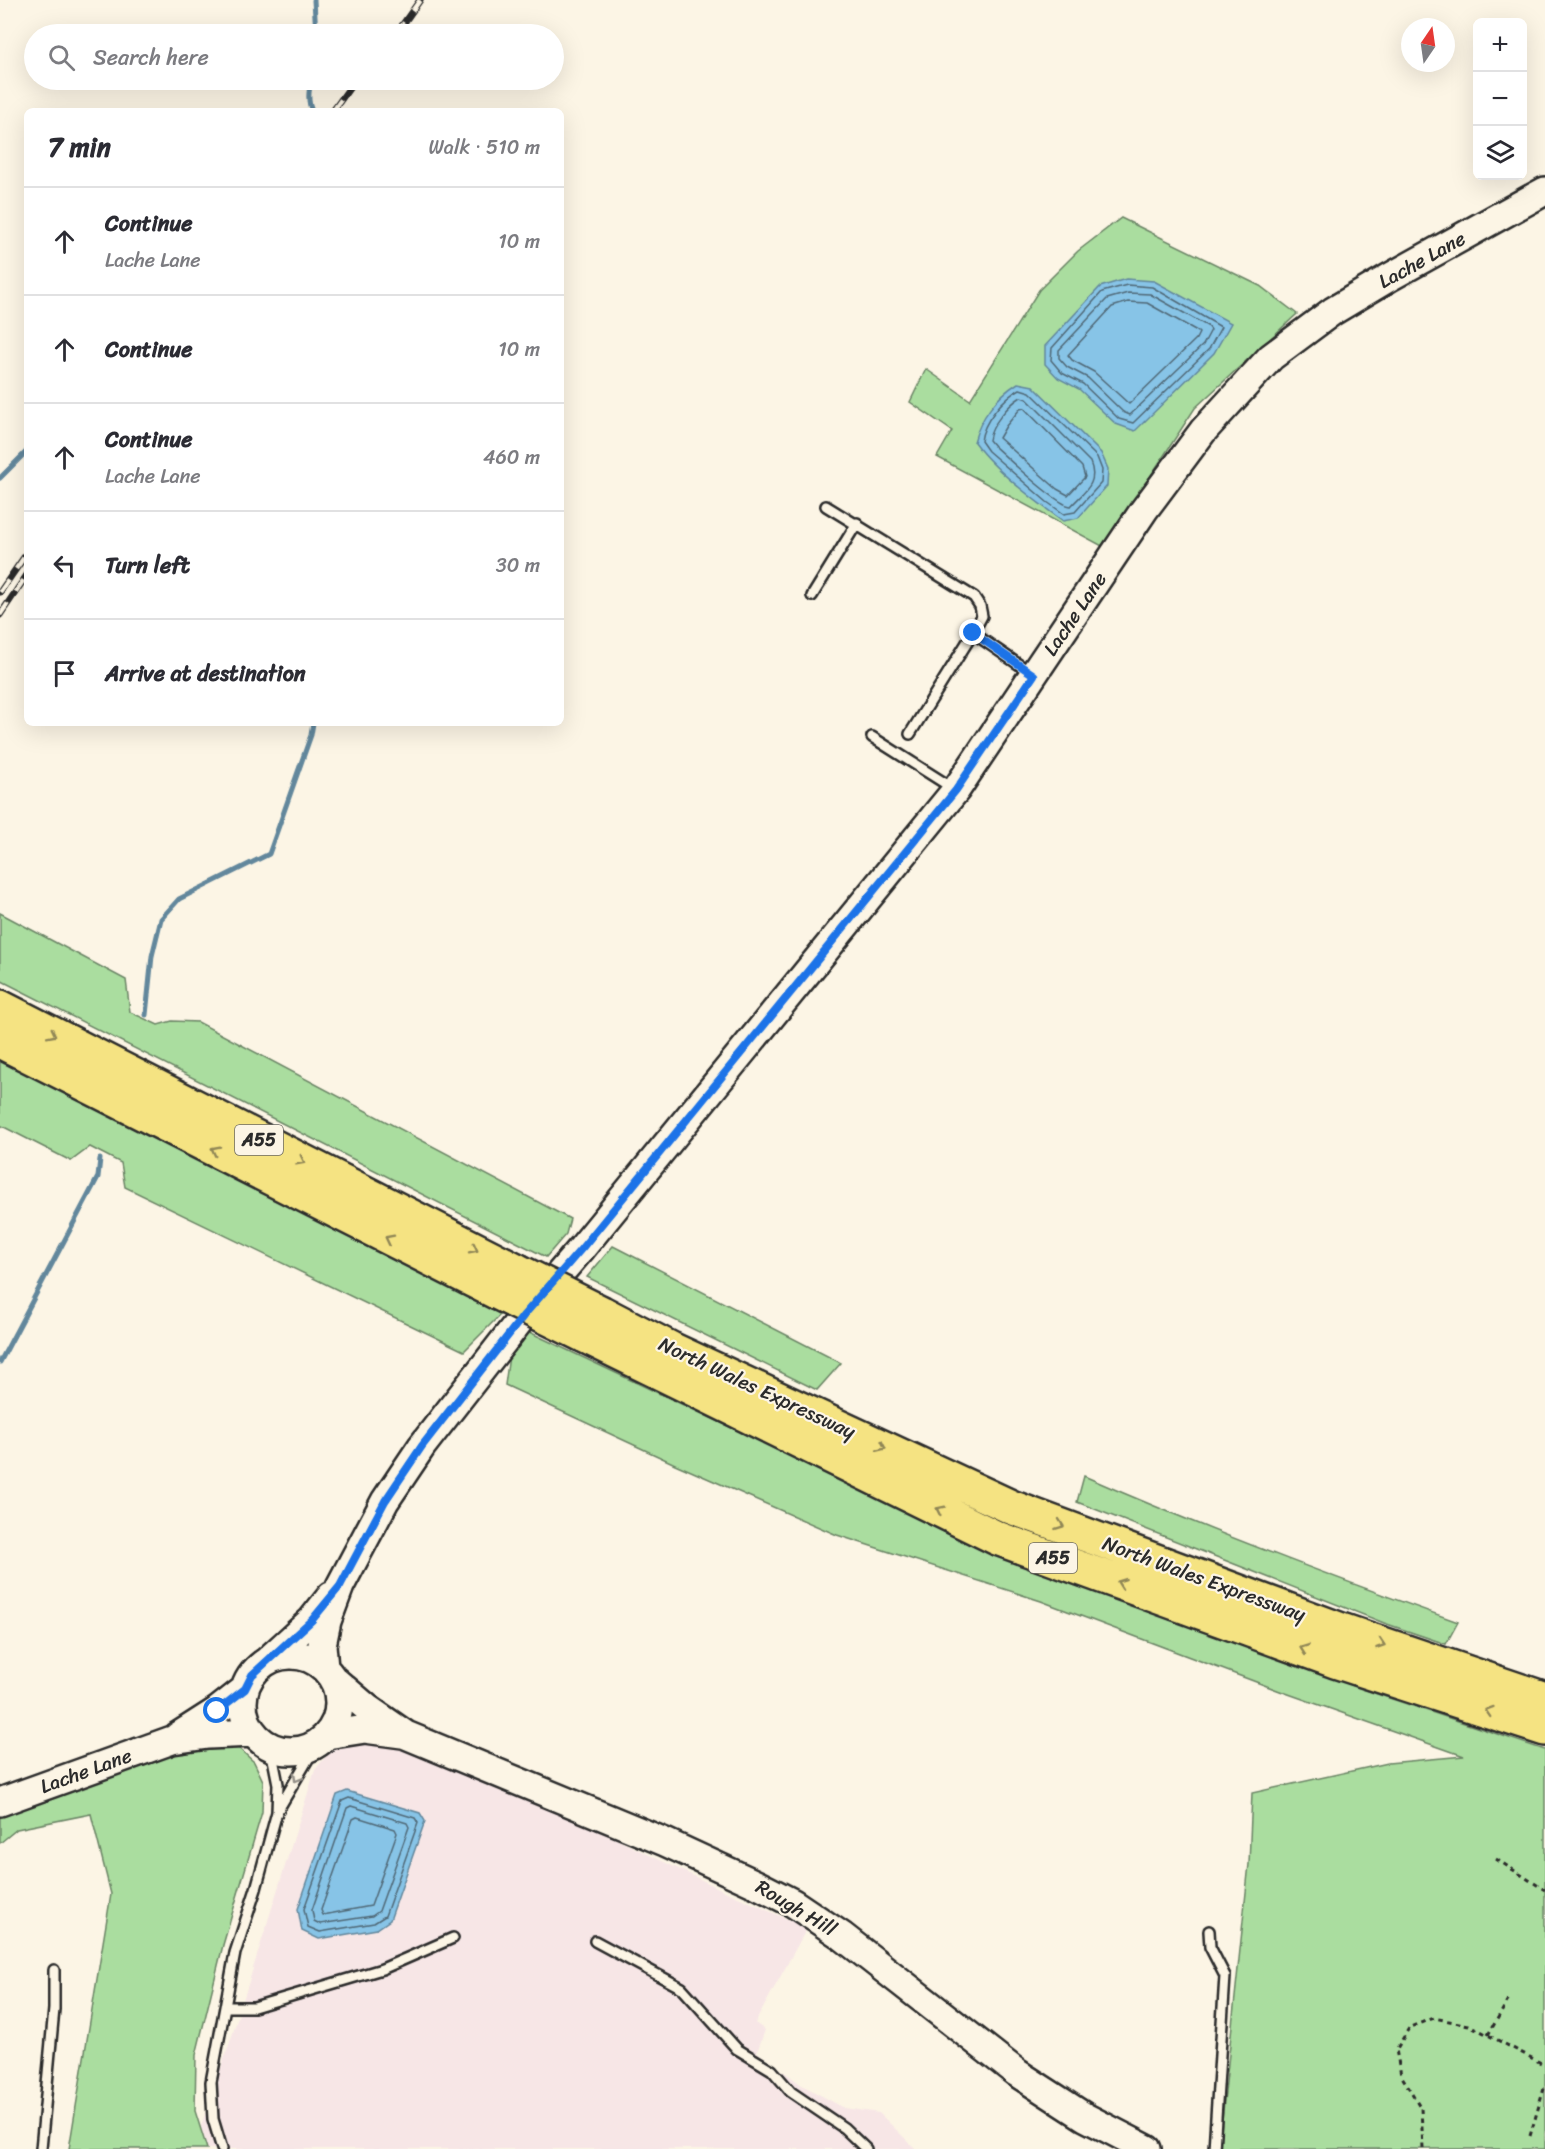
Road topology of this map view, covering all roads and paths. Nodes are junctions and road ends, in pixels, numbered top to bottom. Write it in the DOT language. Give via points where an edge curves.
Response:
graph roads {
  1 [pos="1545,191"];
  2 [pos="826,506"];
  3 [pos="857,524"];
  4 [pos="812,596"];
  5 [pos="973,633"];
  6 [pos="1034,675"];
  7 [pos="910,734"];
  8 [pos="872,737"];
  9 [pos="956,790"];
  10 [pos="0,1007"];
  11 [pos="0,1041"];
  12 [pos="508,1282"];
  13 [pos="592,1324"];
  14 [pos="340,1586"];
  15 [pos="263,1664"];
  16 [pos="328,1674"];
  17 [pos="245,1689"];
  18 [pos="1545,1699"];
  19 [pos="1545,1729"];
  20 [pos="406,1735"];
  21 [pos="260,1739"];
  22 [pos="172,1740"];
  23 [pos="322,1740"];
  24 [pos="0,1802"];
  25 [pos="277,1812"];
  26 [pos="1496,1859"];
  27 [pos="1545,1890"];
  28 [pos="1209,1931"];
  29 [pos="453,1938"];
  30 [pos="596,1941"];
  31 [pos="54,1970"];
  32 [pos="1510,1996"];
  33 [pos="225,2007"];
  34 [pos="1488,2035"];
  35 [pos="1545,2065"];
  36 [pos="1545,2085"];
  37 [pos="1530,2136"];
  38 [pos="41,2149"];
  39 [pos="222,2149"];
  40 [pos="866,2149"];
  41 [pos="1147,2149"];
  42 [pos="1214,2149"];
  43 [pos="1423,2149"];
  1 -- 6 [label="street, Lache Lane" via="1333,311 1271,357 1203,431 1144,510"];
  2 -- 3 [label="lane"];
  3 -- 4 [label="lane"];
  3 -- 5 [label="lane" via="974,597 982,616"];
  5 -- 6 [label="lane"];
  5 -- 7 [label="lane"];
  6 -- 9 [label="street, Lache Lane"];
  8 -- 9 [label="lane"];
  9 -- 14 [label="street, Lache Lane" via="524,1315 422,1446 385,1501"];
  10 -- 12 [label="highway, North Wales Expressway / A55, one-way"];
  12 -- 11 [label="highway, North Wales Expressway / A55, one-way"];
  12 -- 13 [label="highway, North Wales Expressway / A55, bridge"];
  13 -- 18 [label="highway, North Wales Expressway / A55, one-way" via="671,1349 1011,1507 1344,1631"];
  19 -- 13 [label="highway, North Wales Expressway / A55, one-way" via="1335,1661 997,1538"];
  14 -- 15 [label="street, Lache Lane" via="312,1620"];
  14 -- 16 [label="street, Lache Lane" via="322,1645"];
  15 -- 16 [label="street" via="278,1657 294,1656 310,1660"];
  15 -- 17 [label="street"];
  16 -- 20 [label="street, Rough Hill"];
  16 -- 23 [label="street" via="338,1693 339,1708 335,1722"];
  17 -- 21 [label="street" via="246,1719"];
  17 -- 22 [label="street, Lache Lane"];
  20 -- 23 [label="street, Rough Hill" via="365,1730"];
  20 -- 41 [label="street, Rough Hill" via="665,1842 793,1903 842,1936 1017,2073 1085,2117"];
  21 -- 22 [label="street, Lache Lane"];
  21 -- 23 [label="street" via="279,1750 292,1751"];
  21 -- 25 [label="lane" via="273,1759 278,1784"];
  22 -- 24 [label="street, Lache Lane"];
  23 -- 25 [label="lane, one-way"];
  25 -- 33 [label="lane" via="235,1953"];
  26 -- 27 [label="path"];
  28 -- 42 [label="lane" via="1210,1947 1225,1976"];
  29 -- 33 [label="lane" via="382,1970 254,2007"];
  30 -- 40 [label="lane" via="682,1988 737,2049 772,2070 791,2092 844,2128"];
  31 -- 38 [label="lane"];
  32 -- 34 [label="path"];
  33 -- 39 [label="lane" via="211,2082 213,2119"];
  34 -- 35 [label="path"];
  34 -- 43 [label="path" via="1469,2025 1434,2019 1409,2028 1396,2050 1401,2075 1421,2108"];
  36 -- 37 [label="path"];
}
